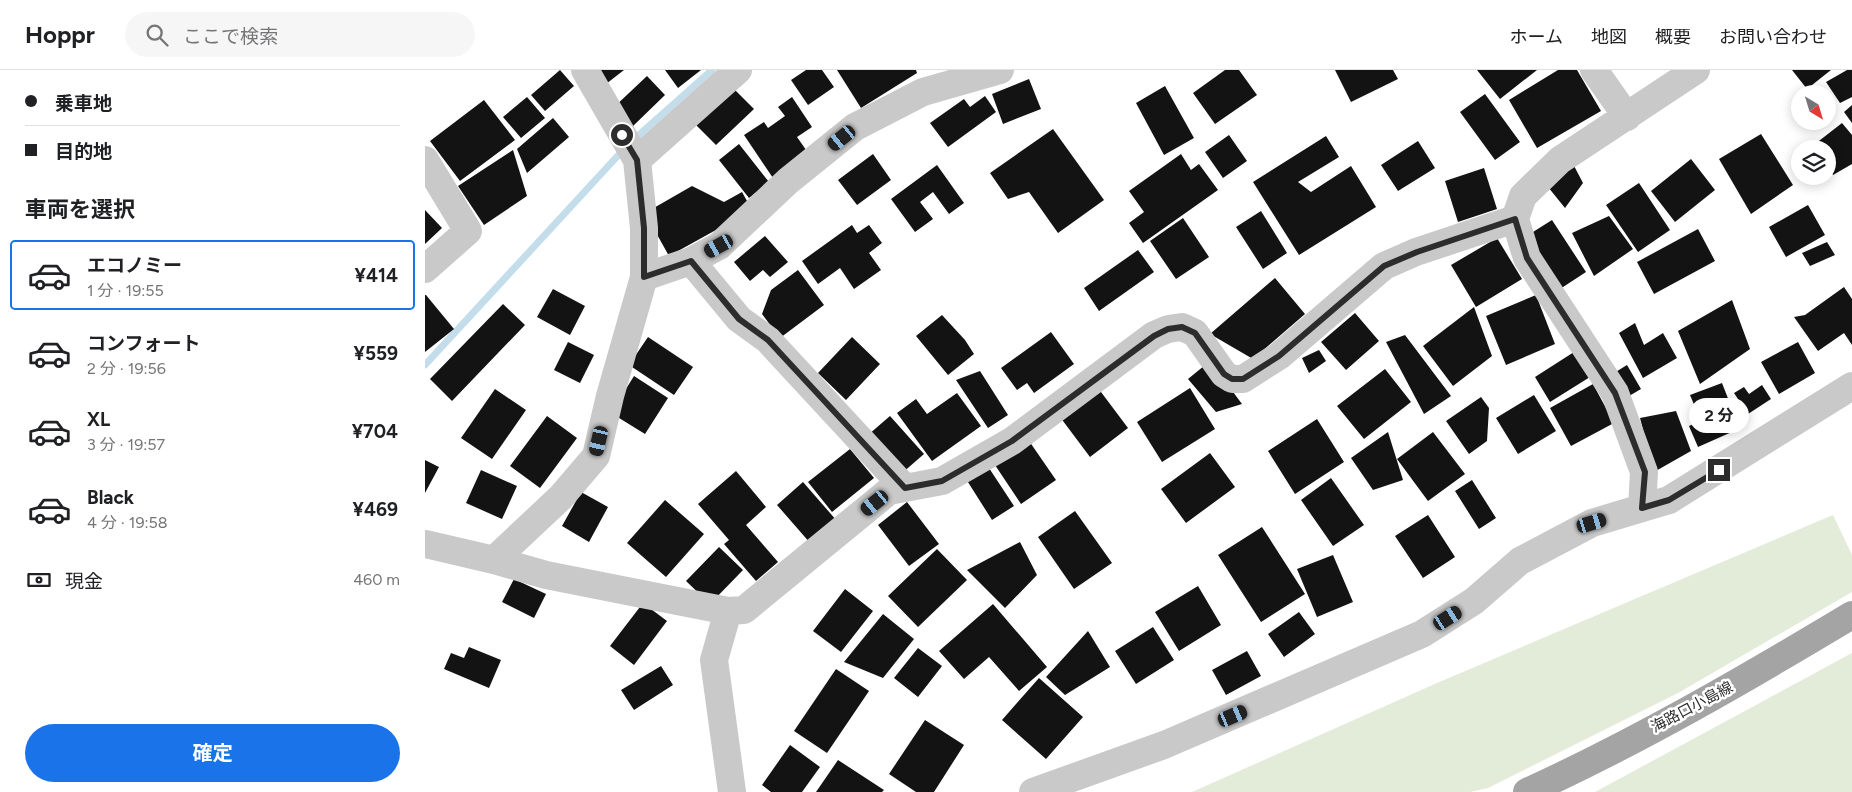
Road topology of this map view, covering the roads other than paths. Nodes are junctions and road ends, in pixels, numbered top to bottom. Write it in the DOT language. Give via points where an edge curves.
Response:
graph roads {
  1 [pos="585,70"];
  2 [pos="738,70"];
  3 [pos="1000,70"];
  4 [pos="1594,70"];
  5 [pos="1696,70"];
  6 [pos="959,75"];
  7 [pos="1627,117"];
  8 [pos="425,160"];
  9 [pos="637,160"];
  10 [pos="1515,219"];
  11 [pos="691,261"];
  12 [pos="425,269"];
  13 [pos="644,277"];
  14 [pos="1852,386"];
  15 [pos="905,488"];
  16 [pos="1642,508"];
  17 [pos="425,544"];
  18 [pos="495,560"];
  19 [pos="728,611"];
  20 [pos="1852,615"];
  21 [pos="732,792"];
  22 [pos="1033,792"];
  23 [pos="1527,792"];
  1 -- 9 [label="street"];
  2 -- 9 [label="street"];
  3 -- 6 [label="street"];
  4 -- 7 [label="street"];
  5 -- 7 [label="street"];
  6 -- 11 [label="street" via="855,127 788,181 719,246"];
  7 -- 10 [label="street" via="1560,160 1523,196"];
  8 -- 12 [label="street" via="468,231"];
  9 -- 13 [label="street" via="644,228"];
  10 -- 15 [label="street" via="1384,266 1279,356 1243,379 1232,379 1224,374 1195,333 1182,327 1168,329 1012,441 942,481"];
  10 -- 16 [label="street" via="1527,258 1615,393 1645,472"];
  11 -- 13 [label="street"];
  11 -- 15 [label="street" via="739,319 768,340"];
  13 -- 18 [label="street" via="596,456 561,497"];
  14 -- 16 [label="street" via="1669,500"];
  15 -- 19 [label="street" via="889,491 745,610"];
  16 -- 22 [label="street" via="1592,523 1520,561 1474,601 1422,634 1164,745"];
  17 -- 18 [label="street"];
  18 -- 19 [label="street" via="545,575"];
  19 -- 21 [label="street" via="714,660"];
  20 -- 23 [label="main road, 海路口小島線" via="1749,677"];
}
